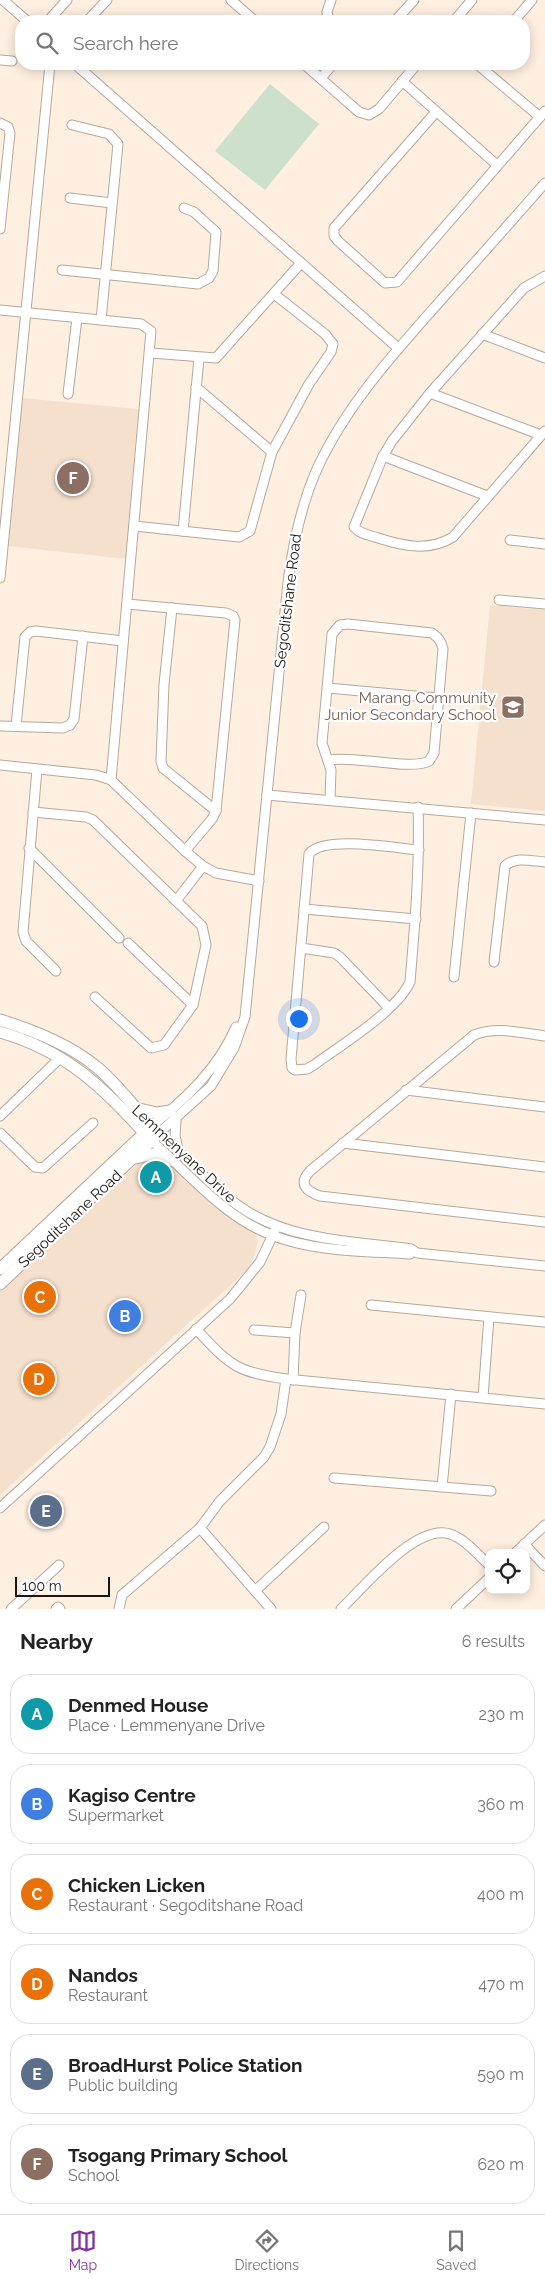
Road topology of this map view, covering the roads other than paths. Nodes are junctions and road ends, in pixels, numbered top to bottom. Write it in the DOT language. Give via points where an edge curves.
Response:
graph roads {
  1 [pos="3,0"];
  2 [pos="67,0"];
  3 [pos="106,0"];
  4 [pos="231,0"];
  5 [pos="331,0"];
  6 [pos="414,0"];
  7 [pos="472,0"];
  8 [pos="532,0"];
  9 [pos="20,15"];
  10 [pos="53,15"];
  11 [pos="93,15"];
  12 [pos="248,15"];
  13 [pos="328,15"];
  14 [pos="400,15"];
  15 [pos="459,15"];
  16 [pos="519,15"];
  17 [pos="0,60"];
  18 [pos="12,61"];
  19 [pos="49,70"];
  20 [pos="82,70"];
  21 [pos="311,70"];
  22 [pos="327,70"];
  23 [pos="412,70"];
  24 [pos="486,70"];
  25 [pos="320,78"];
  26 [pos="402,81"];
  27 [pos="436,112"];
  28 [pos="542,114"];
  29 [pos="0,123"];
  30 [pos="72,125"];
  31 [pos="497,165"];
  32 [pos="545,183"];
  33 [pos="2,194"];
  34 [pos="70,198"];
  35 [pos="112,203"];
  36 [pos="184,208"];
  37 [pos="0,229"];
  38 [pos="301,263"];
  39 [pos="62,270"];
  40 [pos="106,275"];
  41 [pos="545,276"];
  42 [pos="274,294"];
  43 [pos="0,310"];
  44 [pos="24,312"];
  45 [pos="77,318"];
  46 [pos="101,320"];
  47 [pos="482,334"];
  48 [pos="398,348"];
  49 [pos="151,353"];
  50 [pos="199,358"];
  51 [pos="545,358"];
  52 [pos="196,388"];
  53 [pos="430,393"];
  54 [pos="68,394"];
  55 [pos="543,433"];
  56 [pos="272,452"];
  57 [pos="383,456"];
  58 [pos="487,496"];
  59 [pos="134,526"];
  60 [pos="183,531"];
  61 [pos="510,540"];
  62 [pos="545,544"];
  63 [pos="0,578"];
  64 [pos="499,600"];
  65 [pos="127,604"];
  66 [pos="545,604"];
  67 [pos="172,608"];
  68 [pos="83,636"];
  69 [pos="123,641"];
  70 [pos="328,688"];
  71 [pos="437,698"];
  72 [pos="0,726"];
  73 [pos="16,726"];
  74 [pos="329,760"];
  75 [pos="0,765"];
  76 [pos="37,769"];
  77 [pos="111,780"];
  78 [pos="267,795"];
  79 [pos="330,800"];
  80 [pos="418,807"];
  81 [pos="216,811"];
  82 [pos="33,812"];
  83 [pos="472,813"];
  84 [pos="545,820"];
  85 [pos="29,848"];
  86 [pos="419,850"];
  87 [pos="185,851"];
  88 [pos="545,862"];
  89 [pos="203,866"];
  90 [pos="258,881"];
  91 [pos="176,901"];
  92 [pos="304,909"];
  93 [pos="416,920"];
  94 [pos="119,938"];
  95 [pos="128,943"];
  96 [pos="301,948"];
  97 [pos="494,962"];
  98 [pos="56,971"];
  99 [pos="454,977"];
  100 [pos="95,997"];
  101 [pos="193,1005"];
  102 [pos="389,1008"];
  103 [pos="0,1020"];
  104 [pos="0,1032"];
  105 [pos="545,1036"];
  106 [pos="60,1058"];
  107 [pos="406,1090"];
  108 [pos="545,1107"];
  109 [pos="130,1110"];
  110 [pos="0,1116"];
  111 [pos="173,1116"];
  112 [pos="93,1123"];
  113 [pos="0,1133"];
  114 [pos="152,1133"];
  115 [pos="343,1143"];
  116 [pos="130,1155"];
  117 [pos="176,1156"];
  118 [pos="545,1167"];
  119 [pos="545,1222"];
  120 [pos="277,1226"];
  121 [pos="273,1236"];
  122 [pos="417,1252"];
  123 [pos="545,1266"];
  124 [pos="0,1269"];
  125 [pos="0,1284"];
  126 [pos="302,1295"];
  127 [pos="371,1306"];
  128 [pos="489,1317"];
  129 [pos="544,1322"];
  130 [pos="196,1330"];
  131 [pos="254,1330"];
  132 [pos="296,1334"];
  133 [pos="289,1379"];
  134 [pos="451,1394"];
  135 [pos="483,1397"];
  136 [pos="545,1404"];
  137 [pos="334,1478"];
  138 [pos="442,1487"];
  139 [pos="491,1491"];
  140 [pos="0,1508"];
  141 [pos="545,1525"];
  142 [pos="324,1527"];
  143 [pos="200,1528"];
  144 [pos="524,1544"];
  145 [pos="519,1549"];
  146 [pos="485,1561"];
  147 [pos="59,1565"];
  148 [pos="545,1566"];
  149 [pos="485,1582"];
  150 [pos="255,1591"];
  151 [pos="461,1607"];
  152 [pos="11,1609"];
  153 [pos="56,1609"];
  154 [pos="60,1609"];
  155 [pos="118,1609"];
  156 [pos="271,1609"];
  157 [pos="341,1609"];
  1 -- 9 [label="street"];
  2 -- 10 [label="street"];
  3 -- 11 [label="street"];
  4 -- 12 [label="street"];
  5 -- 13 [label="street"];
  6 -- 14 [label="street"];
  7 -- 15 [label="street"];
  8 -- 16 [label="street"];
  17 -- 18 [label="street"];
  19 -- 44 [label="street"];
  20 -- 38 [label="street"];
  21 -- 25 [label="street"];
  22 -- 25 [label="street"];
  23 -- 26 [label="street"];
  24 -- 28 [label="street"];
  25 -- 26 [label="street" via="359,112 369,115 379,109"];
  26 -- 27 [label="street"];
  27 -- 31 [label="street"];
  27 -- 31 [label="street" via="334,228 338,242 381,281 397,282"];
  28 -- 31 [label="street"];
  29 -- 33 [label="street" via="8,127 10,133"];
  30 -- 35 [label="street" via="109,134 116,141"];
  32 -- 48 [label="street, Segoditshane Road"];
  33 -- 37 [label="street"];
  34 -- 35 [label="street"];
  35 -- 40 [label="street"];
  36 -- 40 [label="street" via="194,212 216,232 214,271 209,278 198,284"];
  38 -- 42 [label="street"];
  38 -- 48 [label="street"];
  39 -- 40 [label="street"];
  40 -- 46 [label="street"];
  41 -- 47 [label="street" via="524,288"];
  42 -- 50 [label="street" via="221,354 216,358"];
  42 -- 56 [label="street" via="333,344"];
  43 -- 44 [label="street"];
  44 -- 45 [label="street"];
  44 -- 63 [label="street"];
  45 -- 46 [label="street"];
  45 -- 54 [label="street"];
  46 -- 49 [label="street" via="141,324 149,328"];
  47 -- 51 [label="street"];
  47 -- 53 [label="street"];
  48 -- 78 [label="street, Segoditshane Road" via="343,421 317,470 301,515 288,582"];
  49 -- 50 [label="street"];
  49 -- 59 [label="street"];
  50 -- 52 [label="street"];
  52 -- 56 [label="street"];
  52 -- 60 [label="street"];
  53 -- 55 [label="street"];
  53 -- 57 [label="street"];
  55 -- 58 [label="street"];
  56 -- 60 [label="street" via="250,532 239,538"];
  57 -- 58 [label="street"];
  57 -- 58 [label="street" via="354,527 360,532 399,545 439,544 453,537"];
  59 -- 60 [label="street"];
  59 -- 65 [label="street"];
  61 -- 62 [label="street"];
  64 -- 66 [label="street"];
  65 -- 67 [label="street"];
  65 -- 69 [label="street"];
  67 -- 81 [label="street" via="164,684 161,761 163,768"];
  67 -- 81 [label="street" via="226,613 235,620"];
  68 -- 69 [label="street"];
  68 -- 73 [label="street" via="74,719 70,725 63,728"];
  68 -- 73 [label="street" via="36,631 25,637"];
  69 -- 77 [label="street"];
  70 -- 71 [label="street"];
  70 -- 71 [label="street" via="332,634 340,625 348,624 432,633 438,637 443,649"];
  70 -- 74 [label="street" via="322,743"];
  71 -- 74 [label="street" via="434,753 429,761 419,765 355,758"];
  72 -- 73 [label="street"];
  74 -- 79 [label="street"];
  75 -- 76 [label="street"];
  76 -- 77 [label="street" via="96,775"];
  76 -- 82 [label="street"];
  77 -- 87 [label="street"];
  78 -- 79 [label="street"];
  78 -- 90 [label="street, Segoditshane Road"];
  79 -- 80 [label="street"];
  80 -- 83 [label="street"];
  80 -- 86 [label="street"];
  81 -- 87 [label="street"];
  82 -- 85 [label="street"];
  82 -- 91 [label="street" via="86,816 93,820"];
  83 -- 84 [label="street"];
  83 -- 99 [label="street"];
  85 -- 94 [label="street"];
  85 -- 98 [label="street" via="24,932 26,941"];
  86 -- 92 [label="street" via="334,843 313,848 309,854"];
  86 -- 93 [label="street"];
  87 -- 89 [label="street"];
  88 -- 97 [label="street" via="519,860 505,866"];
  89 -- 90 [label="street" via="216,873"];
  89 -- 91 [label="street"];
  90 -- 111 [label="street, Segoditshane Road" via="245,1012 219,1059"];
  91 -- 101 [label="street" via="202,926 206,935"];
  92 -- 93 [label="street"];
  92 -- 96 [label="street"];
  93 -- 102 [label="street" via="410,982"];
  95 -- 101 [label="street"];
  96 -- 102 [label="street" via="334,953 340,957"];
  96 -- 102 [label="street" via="292,1068 307,1069 314,1065"];
  100 -- 101 [label="street" via="150,1048 164,1046"];
  103 -- 109 [label="main road, Lemmenyane Drive" via="40,1034 83,1056 100,1069"];
  104 -- 106 [label="main road, Lemmenyane Drive" via="30,1042"];
  105 -- 107 [label="street" via="496,1030 478,1033 462,1042"];
  106 -- 109 [label="main road, Lemmenyane Drive" via="86,1074"];
  106 -- 110 [label="street"];
  107 -- 108 [label="street"];
  107 -- 115 [label="street"];
  109 -- 111 [label="main road"];
  109 -- 114 [label="main road, Lemmenyane Drive"];
  109 -- 116 [label="main road" via="133,1130"];
  111 -- 114 [label="street, Segoditshane Road"];
  111 -- 117 [label="street"];
  112 -- 113 [label="street" via="43,1168 35,1167"];
  114 -- 116 [label="main road, Segoditshane Road"];
  114 -- 117 [label="street, Lemmenyane Drive"];
  115 -- 118 [label="street"];
  115 -- 119 [label="street" via="305,1177 304,1183 312,1193"];
  116 -- 117 [label="main road"];
  116 -- 124 [label="main road, Segoditshane Road"];
  116 -- 125 [label="main road, Segoditshane Road"];
  117 -- 120 [label="street, Lemmenyane Drive" via="233,1201"];
  117 -- 121 [label="street, Lemmenyane Drive" via="202,1188 225,1208"];
  120 -- 121 [label="street"];
  120 -- 122 [label="street, Lemmenyane Drive" via="322,1238"];
  121 -- 122 [label="street, Lemmenyane Drive" via="312,1246 411,1255"];
  121 -- 130 [label="street" via="250,1277"];
  122 -- 123 [label="street, Lemmenyane Drive"];
  126 -- 132 [label="street"];
  127 -- 128 [label="street"];
  128 -- 129 [label="street"];
  128 -- 135 [label="street"];
  130 -- 133 [label="street" via="234,1366 254,1374"];
  130 -- 140 [label="street"];
  131 -- 132 [label="street"];
  132 -- 133 [label="street"];
  133 -- 134 [label="street"];
  133 -- 143 [label="street" via="270,1448 220,1501"];
  134 -- 135 [label="street"];
  134 -- 138 [label="street"];
  135 -- 136 [label="street"];
  137 -- 138 [label="street"];
  138 -- 139 [label="street"];
  141 -- 144 [label="street"];
  142 -- 150 [label="street"];
  143 -- 150 [label="street"];
  143 -- 155 [label="street" via="122,1595"];
  144 -- 145 [label="street"];
  144 -- 148 [label="street"];
  146 -- 157 [label="street" via="453,1534 443,1532 424,1536 409,1544"];
  147 -- 152 [label="street"];
  149 -- 151 [label="street"];
  150 -- 156 [label="street"];
  153 -- 154 [label="street"];
}
